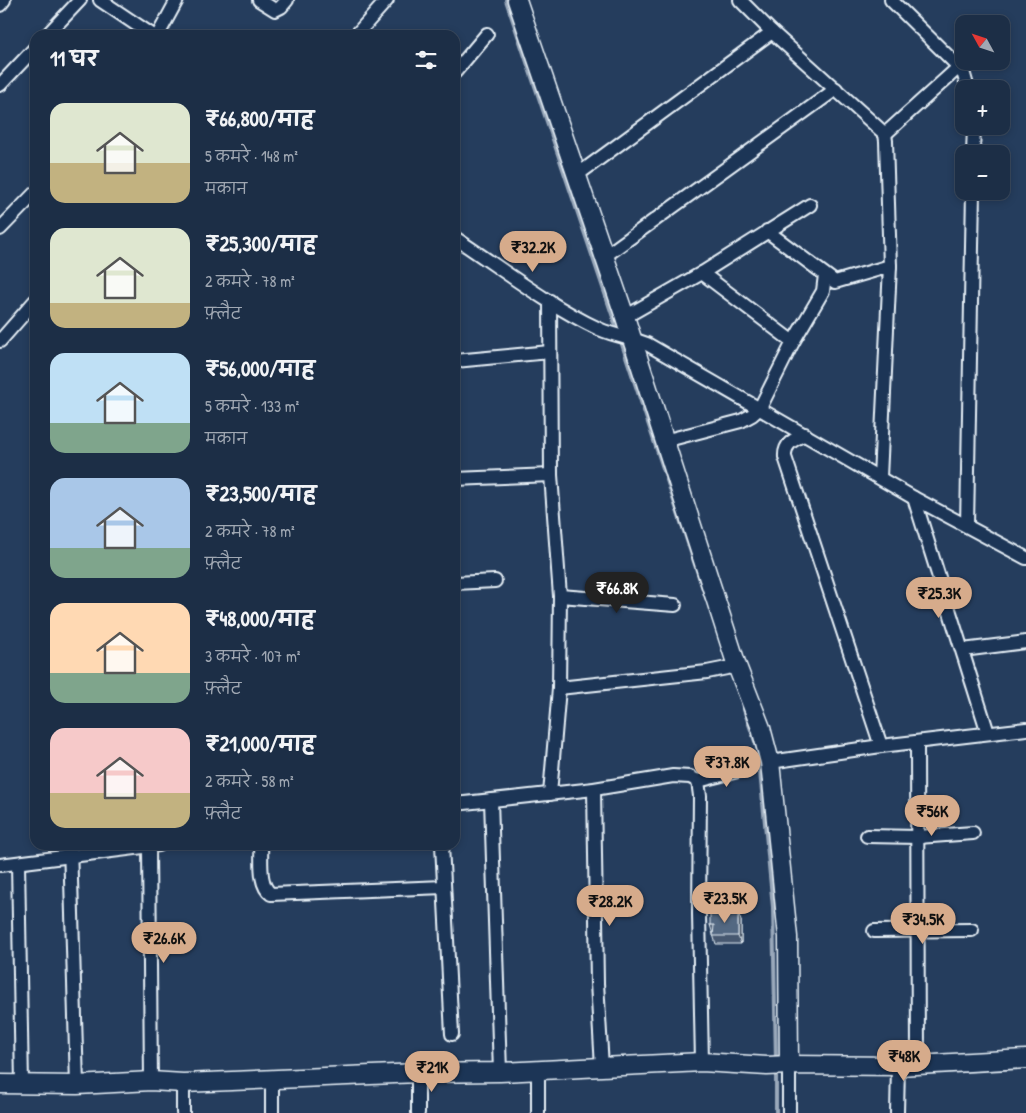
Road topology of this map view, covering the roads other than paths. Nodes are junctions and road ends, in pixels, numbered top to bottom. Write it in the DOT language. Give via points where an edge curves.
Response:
graph roads {
  1 [pos="4,0"];
  2 [pos="80,0"];
  3 [pos="100,0"];
  4 [pos="178,0"];
  5 [pos="260,0"];
  6 [pos="287,0"];
  7 [pos="387,0"];
  8 [pos="740,0"];
  9 [pos="891,0"];
  10 [pos="520,2"];
  11 [pos="0,5"];
  12 [pos="52,30"];
  13 [pos="145,30"];
  14 [pos="161,30"];
  15 [pos="360,30"];
  16 [pos="772,32"];
  17 [pos="488,34"];
  18 [pos="30,53"];
  19 [pos="955,63"];
  20 [pos="460,66"];
  21 [pos="956,70"];
  22 [pos="0,85"];
  23 [pos="836,89"];
  24 [pos="885,134"];
  25 [pos="576,175"];
  26 [pos="30,198"];
  27 [pos="973,200"];
  28 [pos="810,205"];
  29 [pos="0,228"];
  30 [pos="767,231"];
  31 [pos="460,241"];
  32 [pos="604,256"];
  33 [pos="890,266"];
  34 [pos="702,273"];
  35 [pos="825,275"];
  36 [pos="550,301"];
  37 [pos="30,307"];
  38 [pos="625,317"];
  39 [pos="627,338"];
  40 [pos="0,341"];
  41 [pos="793,342"];
  42 [pos="550,352"];
  43 [pos="460,361"];
  44 [pos="760,408"];
  45 [pos="806,434"];
  46 [pos="664,441"];
  47 [pos="551,475"];
  48 [pos="880,476"];
  49 [pos="460,479"];
  50 [pos="914,498"];
  51 [pos="967,526"];
  52 [pos="1026,558"];
  53 [pos="495,581"];
  54 [pos="460,583"];
  55 [pos="560,596"];
  56 [pos="675,605"];
  57 [pos="1026,642"];
  58 [pos="963,650"];
  59 [pos="734,666"];
  60 [pos="558,688"];
  61 [pos="1026,729"];
  62 [pos="988,734"];
  63 [pos="917,743"];
  64 [pos="881,746"];
  65 [pos="770,762"];
  66 [pos="750,768"];
  67 [pos="698,781"];
  68 [pos="594,789"];
  69 [pos="550,794"];
  70 [pos="491,800"];
  71 [pos="460,803"];
  72 [pos="973,833"];
  73 [pos="867,836"];
  74 [pos="918,837"];
  75 [pos="70,850"];
  76 [pos="154,850"];
  77 [pos="260,850"];
  78 [pos="442,850"];
  79 [pos="18,863"];
  80 [pos="0,866"];
  81 [pos="444,887"];
  82 [pos="972,930"];
  83 [pos="874,931"];
  84 [pos="918,931"];
  85 [pos="452,1034"];
  86 [pos="1026,1059"];
  87 [pos="702,1062"];
  88 [pos="918,1064"];
  89 [pos="779,1065"];
  90 [pos="898,1066"];
  91 [pos="602,1067"];
  92 [pos="538,1070"];
  93 [pos="500,1072"];
  94 [pos="418,1073"];
  95 [pos="272,1079"];
  96 [pos="151,1081"];
  97 [pos="183,1082"];
  98 [pos="0,1084"];
  99 [pos="78,1084"];
  100 [pos="22,1085"];
  101 [pos="183,1113"];
  102 [pos="272,1113"];
  103 [pos="418,1113"];
  104 [pos="538,1113"];
  105 [pos="789,1113"];
  106 [pos="897,1113"];
  1 -- 11 [label="street"];
  2 -- 12 [label="street"];
  3 -- 13 [label="street"];
  4 -- 14 [label="street"];
  5 -- 6 [label="street" via="275,10"];
  7 -- 15 [label="street"];
  8 -- 16 [label="street"];
  9 -- 19 [label="street"];
  10 -- 25 [label="street"];
  16 -- 23 [label="street"];
  16 -- 25 [label="street"];
  17 -- 20 [label="street"];
  18 -- 22 [label="street"];
  21 -- 24 [label="street"];
  23 -- 24 [label="street"];
  23 -- 32 [label="street"];
  24 -- 33 [label="street"];
  25 -- 32 [label="street"];
  26 -- 29 [label="street"];
  27 -- 51 [label="street"];
  28 -- 30 [label="street"];
  30 -- 34 [label="street"];
  30 -- 35 [label="street"];
  31 -- 36 [label="street"];
  32 -- 38 [label="street"];
  33 -- 35 [label="street" via="834,282"];
  33 -- 48 [label="street"];
  34 -- 38 [label="street"];
  34 -- 41 [label="street"];
  35 -- 41 [label="street" via="822,291"];
  36 -- 39 [label="street" via="599,329"];
  36 -- 42 [label="street"];
  37 -- 40 [label="street"];
  38 -- 39 [label="street"];
  39 -- 44 [label="street" via="647,344"];
  39 -- 46 [label="street"];
  41 -- 44 [label="street"];
  42 -- 43 [label="street"];
  42 -- 47 [label="street"];
  44 -- 45 [label="street"];
  44 -- 46 [label="street" via="741,421"];
  45 -- 48 [label="street"];
  45 -- 64 [label="street" via="789,444 785,457"];
  46 -- 59 [label="street"];
  47 -- 49 [label="street"];
  47 -- 55 [label="street"];
  48 -- 50 [label="street"];
  50 -- 51 [label="street"];
  50 -- 58 [label="street"];
  51 -- 52 [label="street"];
  53 -- 54 [label="street"];
  55 -- 56 [label="street"];
  55 -- 60 [label="street"];
  57 -- 58 [label="street"];
  58 -- 62 [label="street"];
  59 -- 60 [label="street" via="707,672"];
  59 -- 65 [label="street" via="761,728"];
  60 -- 69 [label="street"];
  61 -- 62 [label="street"];
  62 -- 63 [label="street"];
  63 -- 64 [label="street"];
  63 -- 74 [label="street"];
  64 -- 65 [label="street"];
  65 -- 89 [label="street" via="788,937"];
  66 -- 67 [label="street"];
  67 -- 68 [label="street" via="673,776"];
  67 -- 87 [label="street"];
  68 -- 69 [label="street"];
  68 -- 91 [label="street" via="597,983"];
  69 -- 70 [label="street"];
  70 -- 71 [label="street"];
  70 -- 93 [label="street"];
  72 -- 74 [label="street"];
  73 -- 74 [label="street"];
  74 -- 84 [label="street"];
  75 -- 79 [label="street"];
  75 -- 99 [label="street"];
  76 -- 96 [label="street"];
  77 -- 81 [label="street" via="263,884 271,894"];
  78 -- 81 [label="street"];
  79 -- 80 [label="street"];
  79 -- 100 [label="street"];
  81 -- 85 [label="street"];
  82 -- 84 [label="street"];
  83 -- 84 [label="street"];
  84 -- 88 [label="street"];
  86 -- 88 [label="street"];
  87 -- 89 [label="street"];
  87 -- 91 [label="street"];
  88 -- 90 [label="street"];
  89 -- 90 [label="street"];
  89 -- 105 [label="street"];
  90 -- 106 [label="street"];
  91 -- 92 [label="street"];
  92 -- 93 [label="street"];
  92 -- 104 [label="street"];
  93 -- 94 [label="street"];
  94 -- 95 [label="street"];
  94 -- 103 [label="street"];
  95 -- 97 [label="street"];
  95 -- 102 [label="street"];
  96 -- 97 [label="street"];
  96 -- 99 [label="street"];
  97 -- 101 [label="street"];
  98 -- 100 [label="street"];
  99 -- 100 [label="street"];
}
